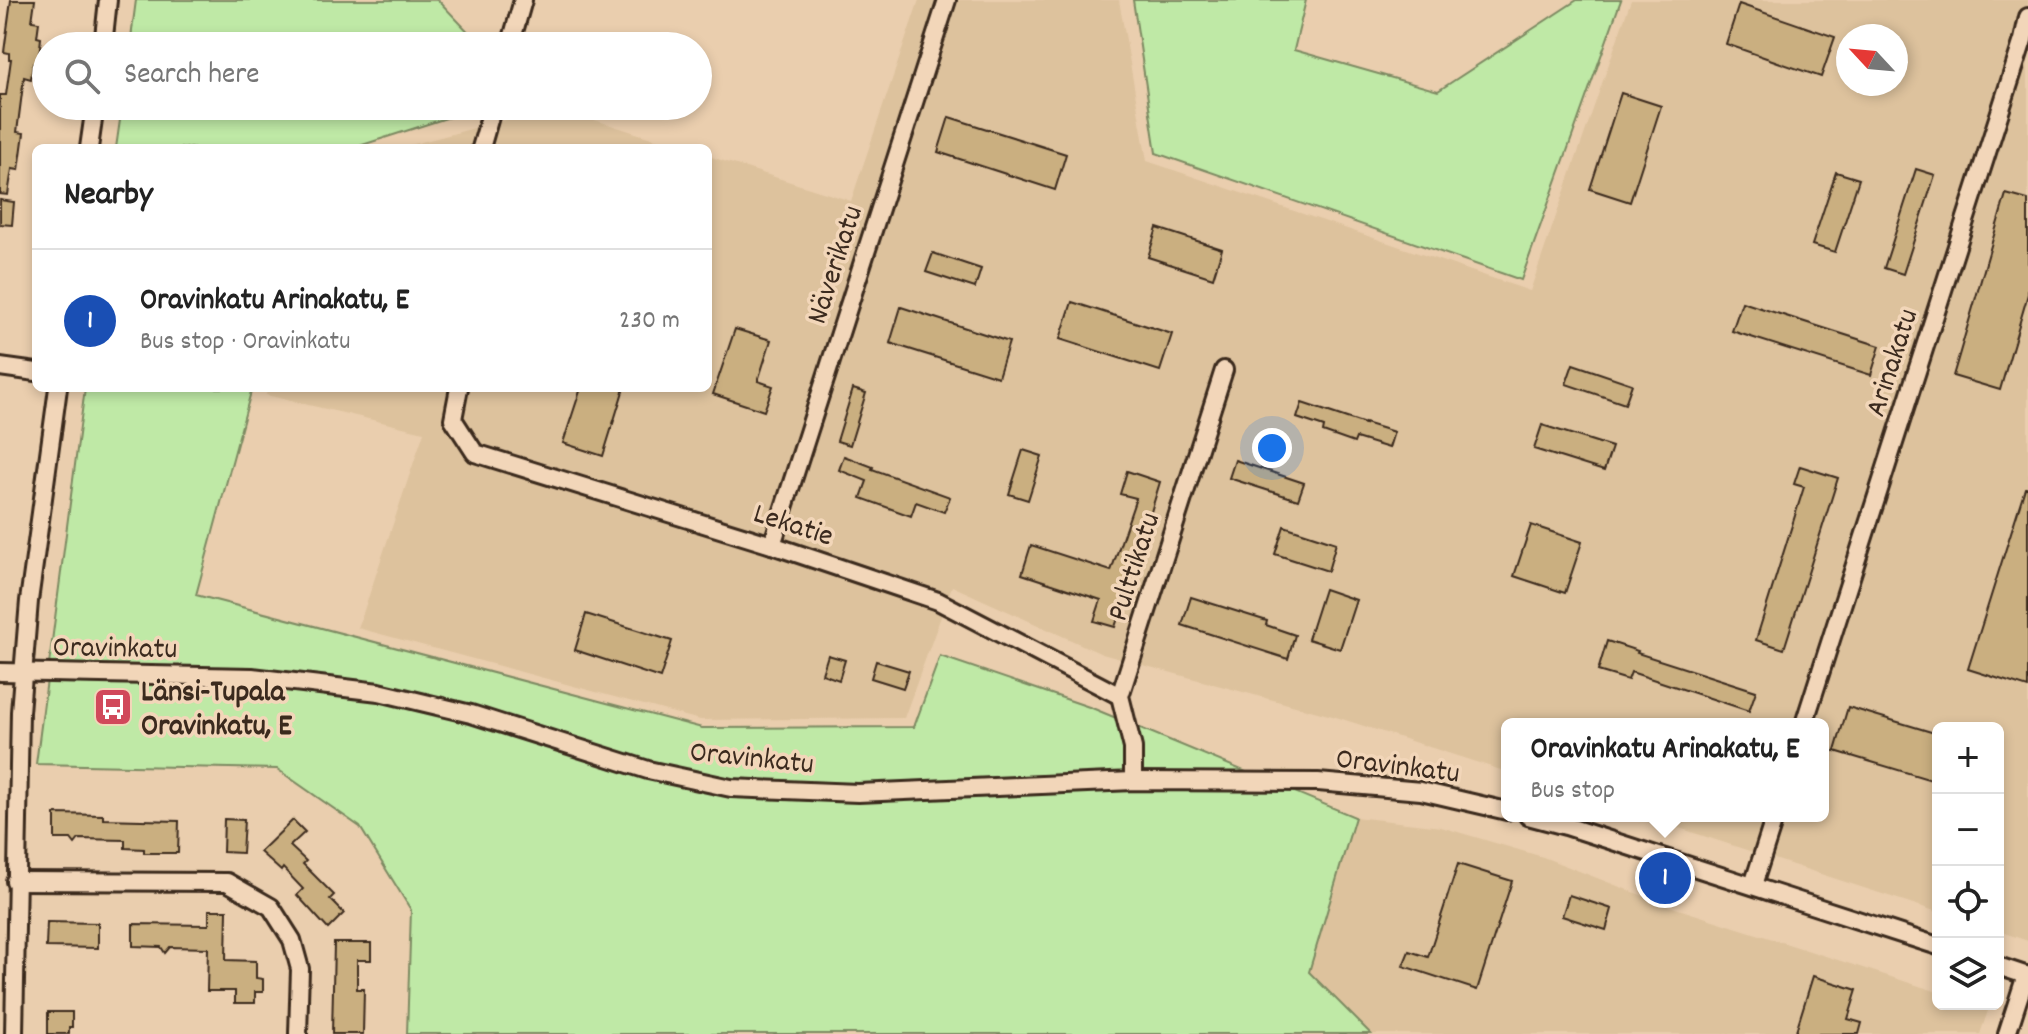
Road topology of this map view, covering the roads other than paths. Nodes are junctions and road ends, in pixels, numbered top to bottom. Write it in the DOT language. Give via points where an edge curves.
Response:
graph roads {
  1 [pos="108,0"];
  2 [pos="523,0"];
  3 [pos="947,0"];
  4 [pos="2028,17"];
  5 [pos="105,32"];
  6 [pos="514,32"];
  7 [pos="93,120"];
  8 [pos="489,120"];
  9 [pos="90,144"];
  10 [pos="482,144"];
  11 [pos="0,367"];
  12 [pos="1224,370"];
  13 [pos="32,371"];
  14 [pos="57,392"];
  15 [pos="458,392"];
  16 [pos="772,545"];
  17 [pos="0,672"];
  18 [pos="23,672"];
  19 [pos="1120,696"];
  20 [pos="1806,718"];
  21 [pos="1133,781"];
  22 [pos="1501,810"];
  23 [pos="1551,822"];
  24 [pos="1773,822"];
  25 [pos="15,881"];
  26 [pos="1753,885"];
  27 [pos="1932,944"];
  28 [pos="2004,968"];
  29 [pos="2027,975"];
  30 [pos="14,1034"];
  31 [pos="298,1034"];
  32 [pos="2007,1034"];
  1 -- 5 [label="street"];
  2 -- 6 [label="street"];
  3 -- 16 [label="street, Näverikatu"];
  4 -- 20 [label="street, Arinakatu"];
  7 -- 9 [label="street"];
  8 -- 10 [label="street"];
  11 -- 13 [label="street"];
  12 -- 19 [label="street, Pulttikatu"];
  14 -- 18 [label="street"];
  15 -- 16 [label="street, Lekatie" via="453,419 475,453"];
  16 -- 19 [label="street, Lekatie" via="938,601"];
  17 -- 18 [label="street, Oravinkatu"];
  18 -- 21 [label="street, Oravinkatu" via="252,677 379,692 471,714 648,770 731,788 858,793"];
  18 -- 25 [label="street"];
  19 -- 21 [label="street" via="1133,748"];
  21 -- 22 [label="street, Oravinkatu" via="1318,782 1421,791"];
  23 -- 26 [label="street"];
  24 -- 26 [label="street"];
  25 -- 30 [label="street"];
  25 -- 31 [label="street" via="227,882 271,907 292,940 300,969"];
  26 -- 27 [label="street"];
  28 -- 29 [label="street"];
  29 -- 32 [label="street"];
}
